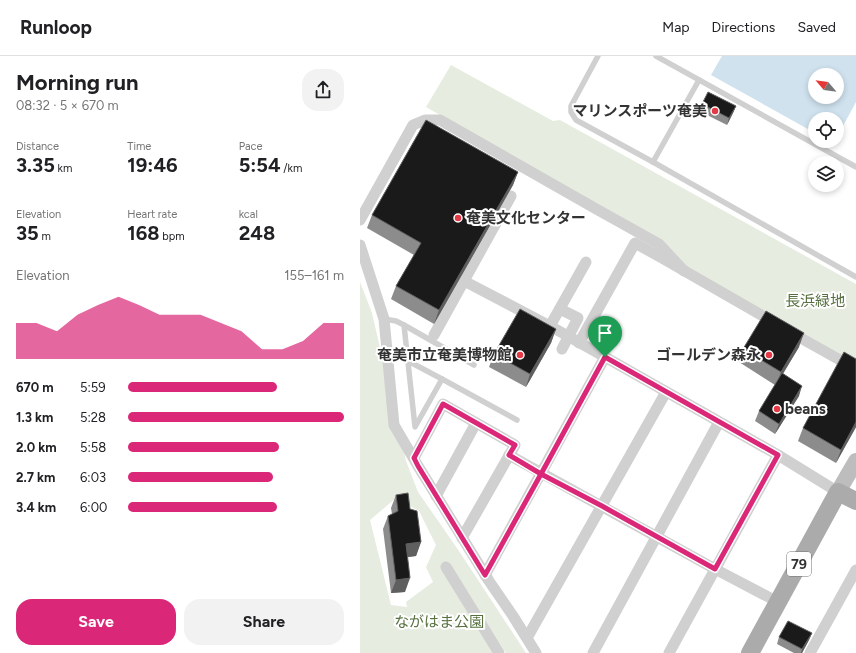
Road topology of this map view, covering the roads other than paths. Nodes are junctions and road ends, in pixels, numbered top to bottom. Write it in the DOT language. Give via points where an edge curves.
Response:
graph roads {
  1 [pos="598,56"];
  2 [pos="656,56"];
  3 [pos="700,80"];
  4 [pos="653,162"];
  5 [pos="856,167"];
  6 [pos="511,196"];
  7 [pos="360,220"];
  8 [pos="360,245"];
  9 [pos="586,262"];
  10 [pos="684,271"];
  11 [pos="856,277"];
  12 [pos="464,281"];
  13 [pos="560,309"];
  14 [pos="384,319"];
  15 [pos="404,325"];
  16 [pos="550,326"];
  17 [pos="434,335"];
  18 [pos="568,336"];
  19 [pos="579,343"];
  20 [pos="562,349"];
  21 [pos="605,357"];
  22 [pos="408,360"];
  23 [pos="474,364"];
  24 [pos="856,369"];
  25 [pos="442,379"];
  26 [pos="666,392"];
  27 [pos="517,420"];
  28 [pos="719,422"];
  29 [pos="476,423"];
  30 [pos="509,455"];
  31 [pos="778,455"];
  32 [pos="414,458"];
  33 [pos="856,461"];
  34 [pos="541,474"];
  35 [pos="838,492"];
  36 [pos="436,496"];
  37 [pos="856,501"];
  38 [pos="602,506"];
  39 [pos="656,536"];
  40 [pos="462,538"];
  41 [pos="446,567"];
  42 [pos="715,569"];
  43 [pos="856,570"];
  44 [pos="485,575"];
  45 [pos="778,602"];
  46 [pos="527,638"];
  47 [pos="499,653"];
  48 [pos="536,653"];
  49 [pos="593,653"];
  50 [pos="669,653"];
  51 [pos="750,653"];
  52 [pos="810,653"];
  1 -- 4 [label="lane" via="571,106 571,112 576,120"];
  2 -- 3 [label="lane"];
  3 -- 4 [label="lane"];
  3 -- 5 [label="lane"];
  4 -- 11 [label="lane"];
  6 -- 12 [label="street"];
  7 -- 10 [label="street" via="413,125 425,120 440,120 659,244"];
  8 -- 14 [label="street"];
  9 -- 13 [label="street"];
  10 -- 19 [label="street" via="635,244"];
  10 -- 24 [label="street"];
  12 -- 16 [label="street"];
  12 -- 17 [label="street"];
  13 -- 16 [label="street"];
  13 -- 18 [label="street" via="578,318"];
  14 -- 15 [label="lane"];
  14 -- 32 [label="street" via="394,425"];
  15 -- 22 [label="lane"];
  15 -- 23 [label="lane"];
  16 -- 18 [label="street"];
  18 -- 19 [label="street"];
  18 -- 20 [label="street"];
  19 -- 21 [label="street"];
  21 -- 26 [label="street"];
  21 -- 34 [label="street"];
  22 -- 25 [label="lane"];
  22 -- 25 [label="lane" via="415,426"];
  25 -- 27 [label="lane"];
  26 -- 28 [label="street"];
  26 -- 38 [label="street"];
  28 -- 31 [label="street"];
  28 -- 39 [label="street"];
  29 -- 30 [label="street" via="515,445"];
  29 -- 32 [label="street" via="443,404"];
  29 -- 36 [label="street"];
  30 -- 34 [label="street"];
  30 -- 40 [label="street"];
  31 -- 35 [label="street"];
  31 -- 42 [label="street"];
  32 -- 36 [label="street"];
  33 -- 35 [label="street"];
  34 -- 38 [label="street"];
  34 -- 44 [label="street"];
  35 -- 37 [label="main road"];
  35 -- 45 [label="main road, 79"];
  36 -- 40 [label="street"];
  38 -- 39 [label="street"];
  38 -- 46 [label="street"];
  39 -- 42 [label="street"];
  39 -- 49 [label="street"];
  40 -- 44 [label="street"];
  41 -- 47 [label="street"];
  42 -- 45 [label="street"];
  42 -- 50 [label="street"];
  43 -- 52 [label="street"];
  44 -- 46 [label="street"];
  45 -- 51 [label="main road, 79"];
  46 -- 48 [label="street"];
}
